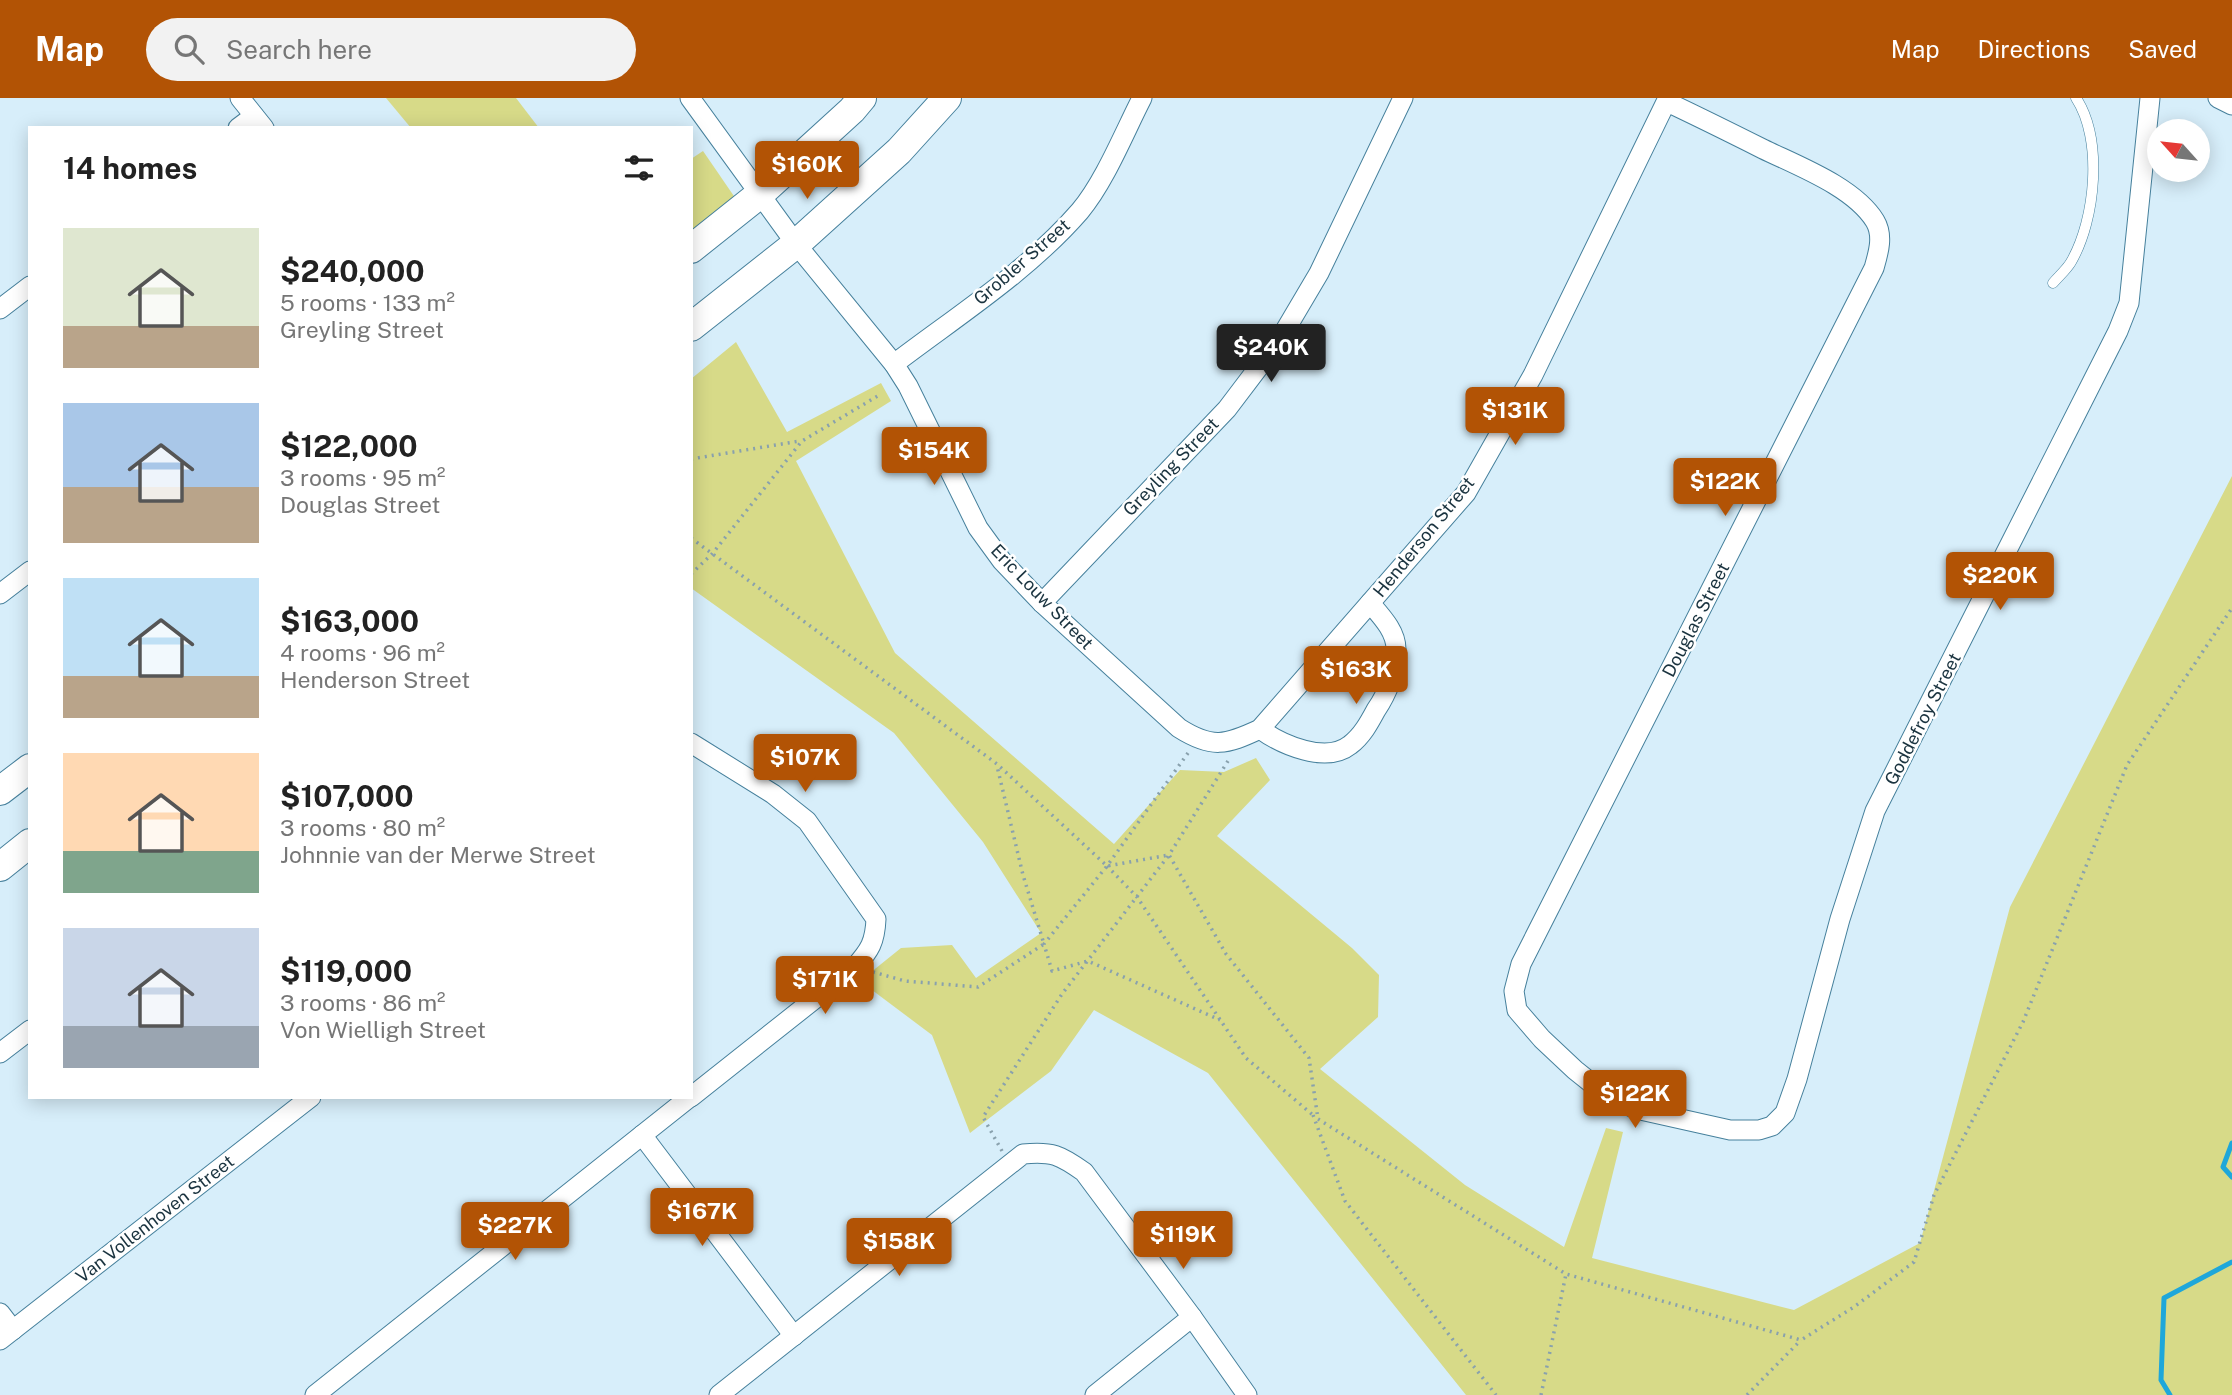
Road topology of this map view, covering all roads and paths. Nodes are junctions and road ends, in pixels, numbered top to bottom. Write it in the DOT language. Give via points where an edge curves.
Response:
graph roads {
  1 [pos="240,98"];
  2 [pos="690,98"];
  3 [pos="862,98"];
  4 [pos="947,98"];
  5 [pos="1142,98"];
  6 [pos="1403,98"];
  7 [pos="2076,98"];
  8 [pos="2150,98"];
  9 [pos="2218,98"];
  10 [pos="1667,100"];
  11 [pos="2232,105"];
  12 [pos="259,122"];
  13 [pos="760,194"];
  14 [pos="796,244"];
  15 [pos="693,246"];
  16 [pos="2053,282"];
  17 [pos="28,288"];
  18 [pos="0,309"];
  19 [pos="693,325"];
  20 [pos="894,363"];
  21 [pos="881,394"];
  22 [pos="802,441"];
  23 [pos="693,459"];
  24 [pos="693,540"];
  25 [pos="712,554"];
  26 [pos="693,572"];
  27 [pos="28,573"];
  28 [pos="0,594"];
  29 [pos="1042,603"];
  30 [pos="1370,603"];
  31 [pos="2232,608"];
  32 [pos="1260,729"];
  33 [pos="1241,738"];
  34 [pos="1198,740"];
  35 [pos="693,747"];
  36 [pos="997,764"];
  37 [pos="28,770"];
  38 [pos="0,791"];
  39 [pos="28,845"];
  40 [pos="1169,855"];
  41 [pos="1107,866"];
  42 [pos="0,867"];
  43 [pos="1137,897"];
  44 [pos="1044,944"];
  45 [pos="1088,961"];
  46 [pos="855,967"];
  47 [pos="1517,1010"];
  48 [pos="1220,1020"];
  49 [pos="28,1032"];
  50 [pos="0,1053"];
  51 [pos="693,1095"];
  52 [pos="308,1099"];
  53 [pos="688,1099"];
  54 [pos="1313,1115"];
  55 [pos="1318,1119"];
  56 [pos="642,1135"];
  57 [pos="1009,1165"];
  58 [pos="1566,1274"];
  59 [pos="0,1313"];
  60 [pos="1192,1317"];
  61 [pos="7,1335"];
  62 [pos="794,1336"];
  63 [pos="1801,1340"];
  64 [pos="315,1395"];
  65 [pos="719,1395"];
  66 [pos="1095,1395"];
  67 [pos="1247,1395"];
  68 [pos="1496,1395"];
  69 [pos="1541,1395"];
  70 [pos="1746,1395"];
  1 -- 12 [label="street"];
  2 -- 13 [label="street, Eric Louw Street"];
  3 -- 13 [label="street"];
  4 -- 14 [label="street" via="899,151"];
  5 -- 20 [label="street, Grobler Street" via="1081,209 1031,258"];
  6 -- 29 [label="street, Greyling Street" via="1319,274 1280,339 1227,409"];
  7 -- 16 [label="lane" via="2085,111 2093,144 2092,188 2085,227 2071,262"];
  8 -- 47 [label="street, Goddefroy Street" via="2129,303 2110,350 1875,811 1785,1113 1772,1126 1731,1130 1636,1109 1605,1094 1575,1070"];
  9 -- 11 [label="street"];
  10 -- 30 [label="street, Henderson Street" via="1533,375 1465,494"];
  10 -- 47 [label="street, Douglas Street" via="1840,189 1877,223 1880,244 1874,268 1521,964 1514,991"];
  13 -- 14 [label="street, Eric Louw Street"];
  13 -- 15 [label="street"];
  14 -- 19 [label="street"];
  14 -- 20 [label="street, Eric Louw Street"];
  17 -- 18 [label="street"];
  20 -- 29 [label="street, Eric Louw Street" via="978,528"];
  21 -- 22 [label="path"];
  22 -- 23 [label="path"];
  22 -- 25 [label="path"];
  24 -- 25 [label="path"];
  25 -- 26 [label="path"];
  25 -- 36 [label="path"];
  27 -- 28 [label="street"];
  29 -- 34 [label="street, Eric Louw Street" via="1179,728"];
  30 -- 32 [label="street, Henderson Street"];
  30 -- 32 [label="street" via="1397,648 1382,701 1363,732 1339,751 1320,752 1278,742"];
  31 -- 63 [label="path" via="2127,765 2023,1022 1934,1195 1914,1262"];
  32 -- 33 [label="street"];
  33 -- 34 [label="street" via="1222,743"];
  33 -- 40 [label="path"];
  34 -- 41 [label="path"];
  35 -- 46 [label="street" via="773,794 807,821 876,919 875,937"];
  36 -- 41 [label="path"];
  36 -- 44 [label="path"];
  37 -- 38 [label="street"];
  39 -- 42 [label="street"];
  40 -- 41 [label="path"];
  40 -- 43 [label="path"];
  40 -- 55 [label="path" via="1226,954 1309,1058"];
  41 -- 43 [label="path"];
  41 -- 44 [label="path"];
  43 -- 45 [label="path"];
  43 -- 48 [label="path"];
  44 -- 45 [label="path" via="1052,971"];
  44 -- 46 [label="path" via="978,987 905,981"];
  45 -- 48 [label="path"];
  45 -- 57 [label="path" via="983,1117"];
  46 -- 51 [label="street"];
  48 -- 54 [label="path" via="1246,1058"];
  49 -- 50 [label="street"];
  52 -- 61 [label="street, Van Vollenhoven Street"];
  53 -- 56 [label="street"];
  54 -- 55 [label="path"];
  54 -- 68 [label="path" via="1345,1201"];
  55 -- 58 [label="path"];
  56 -- 62 [label="street"];
  56 -- 64 [label="street"];
  57 -- 60 [label="street" via="1023,1154 1046,1152 1084,1172"];
  57 -- 62 [label="street"];
  58 -- 63 [label="path"];
  58 -- 69 [label="path"];
  59 -- 61 [label="street"];
  60 -- 66 [label="street"];
  60 -- 67 [label="street"];
  62 -- 65 [label="street"];
  63 -- 70 [label="path"];
}
